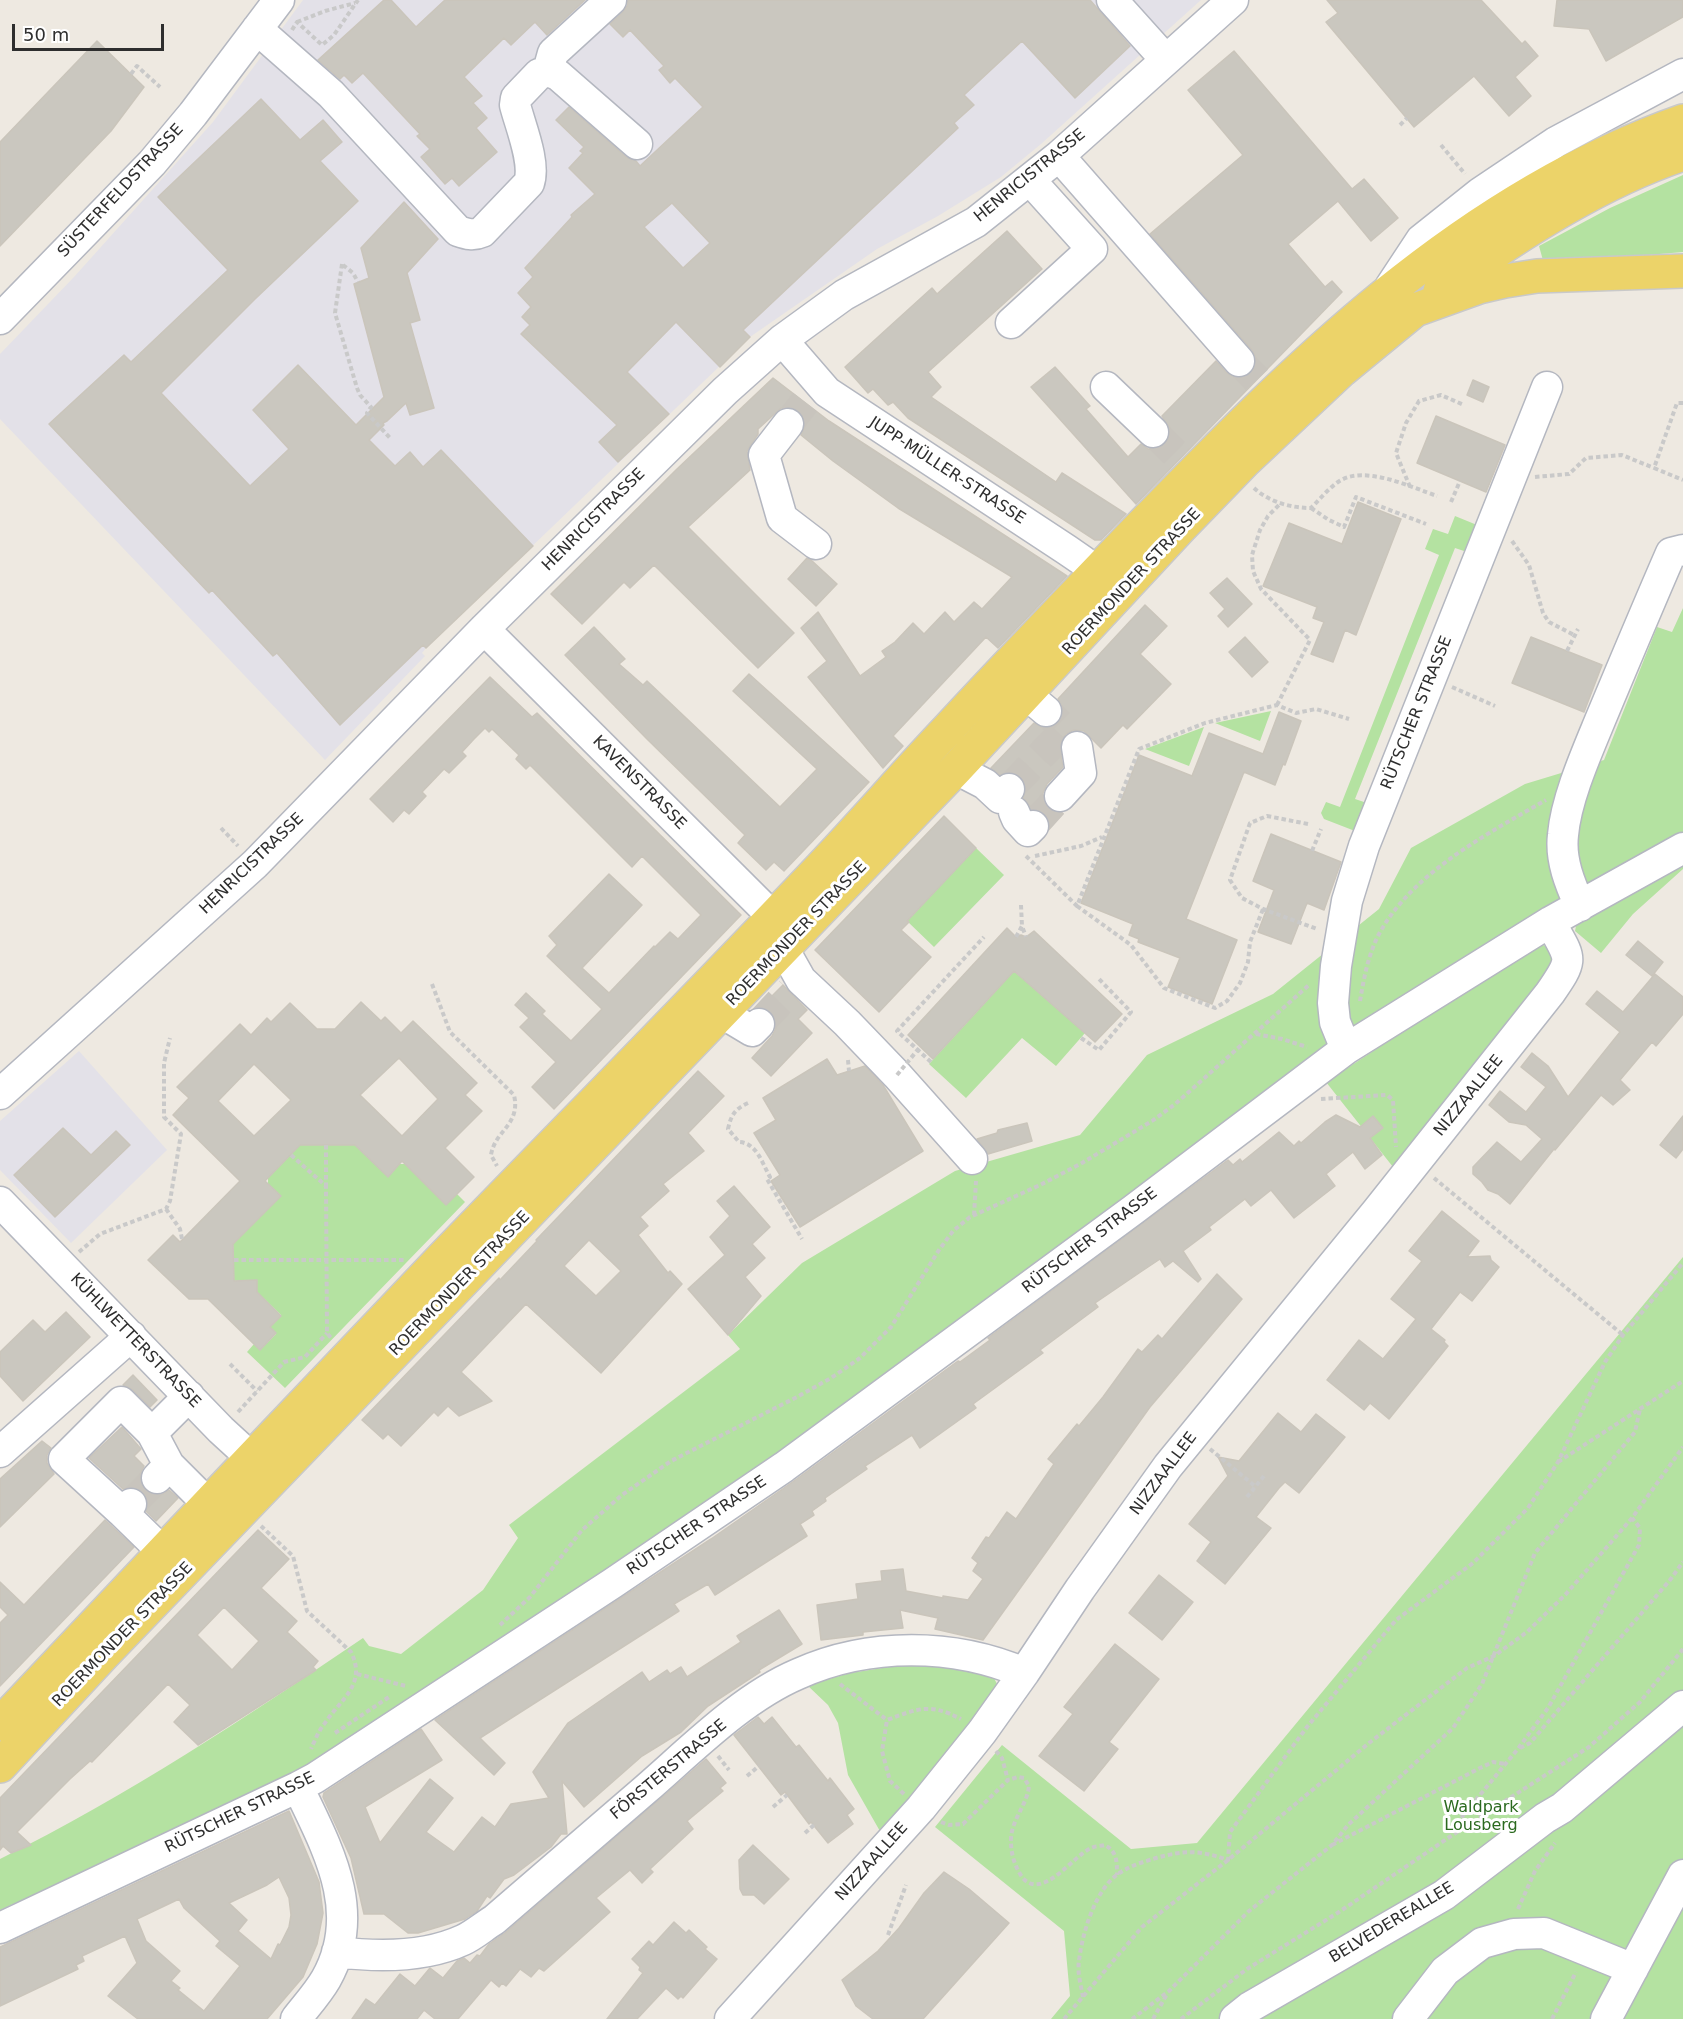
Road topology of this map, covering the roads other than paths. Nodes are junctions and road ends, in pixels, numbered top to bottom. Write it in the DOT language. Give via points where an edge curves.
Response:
graph roads {
  1 [pos="610,0"];
  2 [pos="1112,0"];
  3 [pos="1233,0"];
  4 [pos="288,11"];
  5 [pos="257,29"];
  6 [pos="1166,60"];
  7 [pos="548,71"];
  8 [pos="1683,74"];
  9 [pos="1683,121"];
  10 [pos="637,144"];
  11 [pos="1683,154"];
  12 [pos="1059,156"];
  13 [pos="1030,180"];
  14 [pos="1683,271"];
  15 [pos="1386,292"];
  16 [pos="1415,310"];
  17 [pos="0,319"];
  18 [pos="1011,323"];
  19 [pos="782,340"];
  20 [pos="1256,378"];
  21 [pos="1106,387"];
  22 [pos="1547,387"];
  23 [pos="807,406"];
  24 [pos="1153,432"];
  25 [pos="816,544"];
  26 [pos="1683,550"];
  27 [pos="1096,572"];
  28 [pos="1120,595"];
  29 [pos="484,629"];
  30 [pos="1075,747"];
  31 [pos="956,769"];
  32 [pos="1060,796"];
  33 [pos="1008,798"];
  34 [pos="1683,848"];
  35 [pos="1580,906"];
  36 [pos="1550,922"];
  37 [pos="783,934"];
  38 [pos="722,1013"];
  39 [pos="759,1024"];
  40 [pos="1343,1052"];
  41 [pos="0,1094"];
  42 [pos="972,1159"];
  43 [pos="0,1202"];
  44 [pos="131,1336"];
  45 [pos="189,1396"];
  46 [pos="152,1433"];
  47 [pos="0,1452"];
  48 [pos="263,1468"];
  49 [pos="208,1504"];
  50 [pos="162,1551"];
  51 [pos="1024,1673"];
  52 [pos="1683,1706"];
  53 [pos="0,1724"];
  54 [pos="0,1766"];
  55 [pos="308,1771"];
  56 [pos="1683,1875"];
  57 [pos="0,1928"];
  58 [pos="337,1952"];
  59 [pos="1633,1969"];
  60 [pos="296,2019"];
  61 [pos="730,2019"];
  62 [pos="1235,2019"];
  63 [pos="1408,2019"];
  64 [pos="1606,2019"];
  1 -- 7 [label="street" via="553,53"];
  2 -- 6 [label="street"];
  3 -- 6 [label="street, HENRICISTRASSE"];
  4 -- 5 [label="street, SÜSTERFELDSTRASSE"];
  5 -- 7 [label="street" via="331,94 458,231 475,235 529,183 532,174 516,98 539,74"];
  5 -- 17 [label="street, SÜSTERFELDSTRASSE" via="152,163"];
  6 -- 12 [label="street, HENRICISTRASSE"];
  7 -- 10 [label="street" via="558,75"];
  8 -- 15 [label="street, ROERMONDER STRASSE" via="1556,142 1480,193 1421,240"];
  9 -- 15 [label="main road, ROERMONDER STRASSE" via="1587,161 1537,189 1483,222"];
  11 -- 16 [label="main road" via="1611,184 1546,219"];
  12 -- 13 [label="street, HENRICISTRASSE"];
  12 -- 20 [label="street"];
  13 -- 18 [label="street" via="1092,249"];
  13 -- 19 [label="street, HENRICISTRASSE" via="976,222 844,295"];
  14 -- 16 [label="main road, ROERMONDER STRASSE" via="1537,276 1479,287"];
  15 -- 20 [label="main road, ROERMONDER STRASSE" via="1340,330"];
  16 -- 28 [label="main road, ROERMONDER STRASSE" via="1342,370 1245,462"];
  19 -- 23 [label="street, JUPP-MÜLLER-STRASSE"];
  19 -- 29 [label="street, HENRICISTRASSE" via="725,391"];
  20 -- 27 [label="main road, ROERMONDER STRASSE"];
  21 -- 24 [label="street"];
  22 -- 40 [label="street, RÜTSCHER STRASSE" via="1364,846 1347,901 1333,1004"];
  23 -- 25 [label="street" via="764,455 782,518"];
  23 -- 27 [label="street, JUPP-MÜLLER-STRASSE" via="1067,549"];
  26 -- 35 [label="street" via="1671,553 1567,811 1562,837 1564,862"];
  27 -- 28 [label="street, JUPP-MÜLLER-STRASSE"];
  27 -- 37 [label="main road, ROERMONDER STRASSE"];
  28 -- 31 [label="main road, ROERMONDER STRASSE" via="1036,703"];
  29 -- 37 [label="street, KAVENSTRASSE"];
  29 -- 41 [label="street, HENRICISTRASSE" via="255,864"];
  30 -- 32 [label="street" via="1081,773"];
  31 -- 33 [label="street"];
  31 -- 37 [label="main road, ROERMONDER STRASSE"];
  34 -- 35 [label="street, RÜTSCHER STRASSE"];
  35 -- 36 [label="street, RÜTSCHER STRASSE"];
  36 -- 40 [label="street, RÜTSCHER STRASSE"];
  36 -- 51 [label="street, NIZZAALLEE" via="1567,953 1568,963 1550,993 1168,1466"];
  37 -- 38 [label="main road, ROERMONDER STRASSE"];
  37 -- 42 [label="street, KAVENSTRASSE" via="795,986 847,1023"];
  37 -- 48 [label="main road, ROERMONDER STRASSE" via="514,1184 349,1357"];
  38 -- 39 [label="street" via="752,1031"];
  38 -- 48 [label="main road, ROERMONDER STRASSE"];
  40 -- 55 [label="street, RÜTSCHER STRASSE" via="784,1467 613,1583"];
  43 -- 44 [label="street, KÜHLWETTERSTRASSE"];
  44 -- 45 [label="street, KÜHLWETTERSTRASSE"];
  44 -- 47 [label="street"];
  45 -- 46 [label="street"];
  45 -- 48 [label="street, KÜHLWETTERSTRASSE"];
  46 -- 49 [label="street" via="163,1471"];
  46 -- 50 [label="street" via="121,1402 64,1459 127,1509"];
  48 -- 49 [label="main road, ROERMONDER STRASSE"];
  48 -- 54 [label="main road, ROERMONDER STRASSE" via="244,1509"];
  49 -- 50 [label="main road, ROERMONDER STRASSE"];
  50 -- 53 [label="main road, ROERMONDER STRASSE"];
  51 -- 58 [label="street, FÖRSTERSTRASSE" via="978,1658 934,1650 851,1657 798,1674 738,1711 494,1920 462,1940 431,1950 395,1954"];
  51 -- 61 [label="street, NIZZAALLEE" via="929,1814"];
  52 -- 62 [label="street, BELVEDEREALLEE" via="1562,1808 1444,1895"];
  55 -- 57 [label="street, RÜTSCHER STRASSE"];
  55 -- 58 [label="street" via="339,1883 342,1905"];
  56 -- 59 [label="street"];
  58 -- 60 [label="street" via="326,1979"];
  59 -- 63 [label="street" via="1544,1933 1514,1934 1482,1943 1445,1971"];
  59 -- 64 [label="street"];
}
